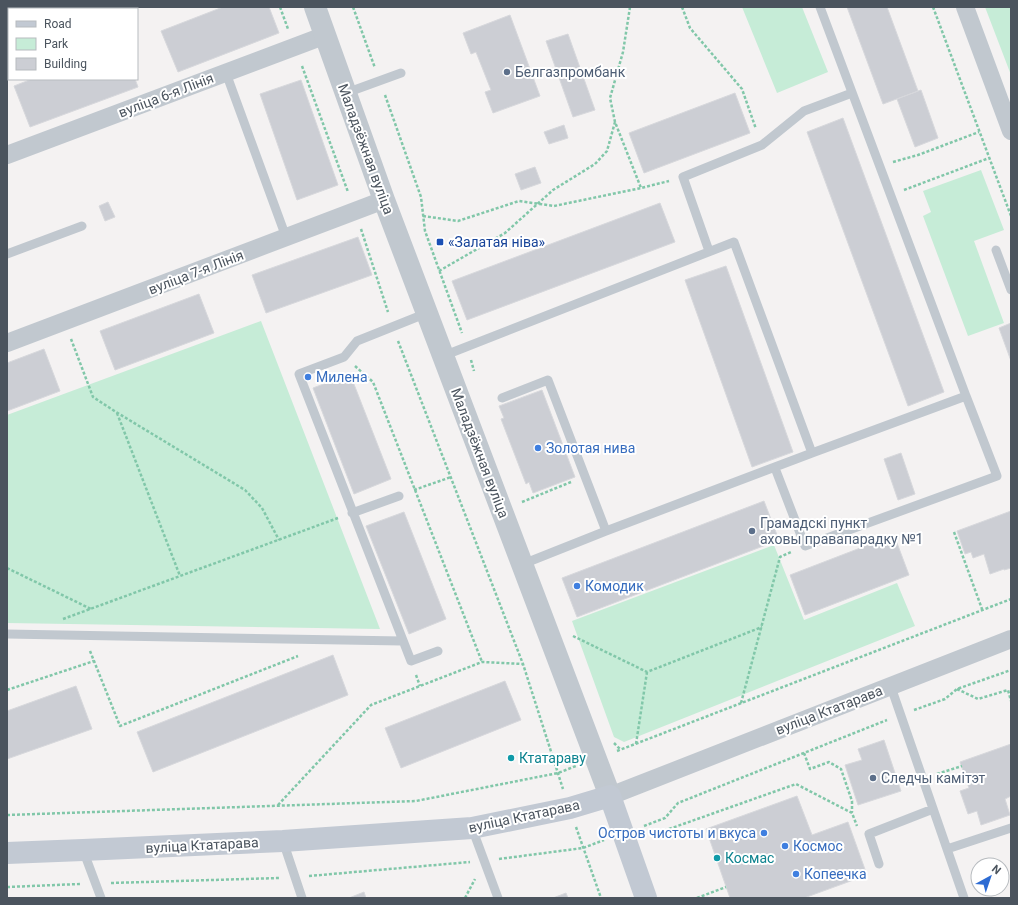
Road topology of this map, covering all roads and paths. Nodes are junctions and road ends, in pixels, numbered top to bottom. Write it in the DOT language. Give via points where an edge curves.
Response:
graph roads {
  1 [pos="280,7"];
  2 [pos="315,7"];
  3 [pos="354,7"];
  4 [pos="630,7"];
  5 [pos="682,7"];
  6 [pos="820,7"];
  7 [pos="934,7"];
  8 [pos="965,7"];
  9 [pos="326,35"];
  10 [pos="294,46"];
  11 [pos="226,73"];
  12 [pos="401,73"];
  13 [pos="380,81"];
  14 [pos="346,93"];
  15 [pos="852,93"];
  16 [pos="616,122"];
  17 [pos="1011,131"];
  18 [pos="979,132"];
  19 [pos="762,146"];
  20 [pos="7,155"];
  21 [pos="990,158"];
  22 [pos="879,165"];
  23 [pos="683,177"];
  24 [pos="641,188"];
  25 [pos="890,194"];
  26 [pos="384,200"];
  27 [pos="538,204"];
  28 [pos="355,211"];
  29 [pos="423,216"];
  30 [pos="1011,216"];
  31 [pos="82,226"];
  32 [pos="286,237"];
  33 [pos="996,250"];
  34 [pos="710,251"];
  35 [pos="7,254"];
  36 [pos="439,271"];
  37 [pos="1010,286"];
  38 [pos="427,313"];
  39 [pos="64,322"];
  40 [pos="393,327"];
  41 [pos="7,343"];
  42 [pos="467,346"];
  43 [pos="443,356"];
  44 [pos="344,357"];
  45 [pos="475,375"];
  46 [pos="966,396"];
  47 [pos="502,398"];
  48 [pos="116,412"];
  49 [pos="812,453"];
  50 [pos="775,468"];
  51 [pos="451,477"];
  52 [pos="586,477"];
  53 [pos="415,490"];
  54 [pos="398,496"];
  55 [pos="524,509"];
  56 [pos="352,513"];
  57 [pos="606,530"];
  58 [pos="954,532"];
  59 [pos="279,540"];
  60 [pos="805,546"];
  61 [pos="523,564"];
  62 [pos="7,568"];
  63 [pos="180,576"];
  64 [pos="1011,599"];
  65 [pos="90,609"];
  66 [pos="982,609"];
  67 [pos="56,621"];
  68 [pos="762,627"];
  69 [pos="7,634"];
  70 [pos="84,635"];
  71 [pos="1011,639"];
  72 [pos="402,641"];
  73 [pos="574,643"];
  74 [pos="438,651"];
  75 [pos="303,654"];
  76 [pos="94,661"];
  77 [pos="482,662"];
  78 [pos="523,664"];
  79 [pos="1011,670"];
  80 [pos="647,672"];
  81 [pos="891,687"];
  82 [pos="958,689"];
  83 [pos="7,690"];
  84 [pos="1011,701"];
  85 [pos="741,703"];
  86 [pos="901,714"];
  87 [pos="613,742"];
  88 [pos="636,744"];
  89 [pos="621,750"];
  90 [pos="804,753"];
  91 [pos="596,759"];
  92 [pos="962,766"];
  93 [pos="558,773"];
  94 [pos="932,776"];
  95 [pos="610,796"];
  96 [pos="278,806"];
  97 [pos="570,808"];
  98 [pos="933,809"];
  99 [pos="852,813"];
  100 [pos="7,815"];
  101 [pos="472,828"];
  102 [pos="1011,828"];
  103 [pos="669,830"];
  104 [pos="623,834"];
  105 [pos="869,834"];
  106 [pos="283,841"];
  107 [pos="583,848"];
  108 [pos="947,849"];
  109 [pos="83,850"];
  110 [pos="7,852"];
  111 [pos="879,864"];
  112 [pos="726,887"];
  113 [pos="101,898"];
  114 [pos="302,898"];
  115 [pos="498,898"];
  116 [pos="601,898"];
  117 [pos="646,898"];
  118 [pos="697,898"];
  119 [pos="964,898"];
  1 -- 10 [label="path"];
  2 -- 9 [label="street, Маладзёжная вуліца"];
  3 -- 13 [label="path"];
  4 -- 16 [label="path" via="623,52 610,98"];
  5 -- 19 [label="path" via="690,28 742,89"];
  6 -- 15 [label="lane"];
  7 -- 18 [label="path"];
  8 -- 17 [label="street"];
  9 -- 10 [label="street, вуліца 6-я Лінія"];
  9 -- 14 [label="street, Маладзёжная вуліца"];
  10 -- 11 [label="street, вуліца 6-я Лінія"];
  10 -- 28 [label="path"];
  11 -- 20 [label="street, вуліца 6-я Лінія"];
  11 -- 32 [label="lane"];
  12 -- 13 [label="lane"];
  13 -- 14 [label="lane"];
  13 -- 29 [label="path" via="421,197"];
  14 -- 26 [label="street, Маладзёжная вуліца"];
  15 -- 19 [label="lane" via="804,111"];
  15 -- 22 [label="lane"];
  16 -- 24 [label="path"];
  16 -- 27 [label="path" via="607,151 595,164 553,190"];
  18 -- 21 [label="path"];
  18 -- 22 [label="path" via="918,155"];
  19 -- 23 [label="lane"];
  21 -- 25 [label="path"];
  21 -- 30 [label="path"];
  22 -- 25 [label="lane"];
  23 -- 24 [label="path"];
  23 -- 34 [label="lane"];
  24 -- 27 [label="path" via="554,206"];
  25 -- 46 [label="lane"];
  26 -- 28 [label="street, вуліца 7-я Лінія"];
  26 -- 38 [label="street, Маладзёжная вуліца"];
  27 -- 29 [label="path" via="519,201 458,221"];
  27 -- 36 [label="path" via="505,233"];
  28 -- 32 [label="street, вуліца 7-я Лінія"];
  28 -- 40 [label="path"];
  29 -- 36 [label="path"];
  31 -- 35 [label="lane"];
  32 -- 39 [label="street, вуліца 7-я Лінія"];
  33 -- 37 [label="lane"];
  34 -- 42 [label="lane"];
  34 -- 49 [label="lane" via="734,242"];
  36 -- 42 [label="path"];
  38 -- 40 [label="lane"];
  38 -- 43 [label="street, Маладзёжная вуліца"];
  39 -- 41 [label="street, вуліца 7-я Лінія"];
  39 -- 48 [label="path" via="93,397"];
  40 -- 44 [label="lane" via="357,341"];
  40 -- 51 [label="path"];
  42 -- 43 [label="lane"];
  42 -- 45 [label="path"];
  43 -- 61 [label="street, Маладзёжная вуліца"];
  44 -- 53 [label="path" via="373,382"];
  44 -- 56 [label="lane" via="299,374"];
  46 -- 49 [label="lane"];
  46 -- 60 [label="lane" via="997,476"];
  47 -- 52 [label="lane" via="548,380"];
  48 -- 59 [label="path" via="245,490 262,508"];
  48 -- 63 [label="path"];
  49 -- 50 [label="lane"];
  50 -- 57 [label="lane"];
  50 -- 60 [label="lane"];
  51 -- 53 [label="path"];
  51 -- 78 [label="path"];
  52 -- 55 [label="path" via="522,502"];
  52 -- 57 [label="lane"];
  53 -- 54 [label="path"];
  53 -- 77 [label="path"];
  54 -- 56 [label="lane"];
  56 -- 59 [label="path"];
  56 -- 72 [label="lane"];
  57 -- 61 [label="lane"];
  58 -- 66 [label="path"];
  59 -- 63 [label="path"];
  60 -- 68 [label="path" via="780,556"];
  61 -- 91 [label="street, Маладзёжная вуліца"];
  62 -- 65 [label="path"];
  63 -- 65 [label="path"];
  64 -- 66 [label="path"];
  65 -- 67 [label="path"];
  66 -- 85 [label="path"];
  68 -- 80 [label="path"];
  68 -- 85 [label="path"];
  69 -- 70 [label="lane"];
  70 -- 72 [label="lane"];
  70 -- 76 [label="path"];
  71 -- 81 [label="street, вуліца Ктатарава"];
  72 -- 74 [label="lane" via="411,662"];
  73 -- 80 [label="path" via="571,635"];
  75 -- 76 [label="path" via="120,726"];
  76 -- 83 [label="path"];
  77 -- 78 [label="path"];
  77 -- 96 [label="path" via="372,705"];
  78 -- 93 [label="path"];
  79 -- 82 [label="path"];
  80 -- 88 [label="path"];
  81 -- 86 [label="lane"];
  81 -- 95 [label="street, вуліца Ктатарава"];
  82 -- 84 [label="path" via="978,699 1008,690"];
  82 -- 86 [label="path" via="945,698"];
  85 -- 88 [label="path"];
  86 -- 90 [label="path"];
  86 -- 98 [label="lane"];
  87 -- 89 [label="path"];
  88 -- 89 [label="path"];
  89 -- 91 [label="path"];
  90 -- 99 [label="path" via="810,769 829,762 841,769 852,802"];
  90 -- 104 [label="path" via="678,803 665,818"];
  91 -- 93 [label="path"];
  91 -- 95 [label="street, Маладзёжная вуліца"];
  92 -- 94 [label="path"];
  93 -- 96 [label="path" via="416,801"];
  93 -- 97 [label="path"];
  95 -- 97 [label="main road, вуліца Ктатарава"];
  95 -- 104 [label="main road, Маладзёжная вуліца"];
  96 -- 100 [label="path"];
  97 -- 101 [label="main road, вуліца Ктатарава"];
  97 -- 107 [label="path"];
  98 -- 105 [label="lane"];
  98 -- 108 [label="lane"];
  99 -- 103 [label="path" via="796,784"];
  99 -- 105 [label="path" via="861,837"];
  101 -- 106 [label="main road, вуліца Ктатарава"];
  101 -- 115 [label="lane"];
  102 -- 108 [label="lane"];
  104 -- 107 [label="path"];
  104 -- 117 [label="main road, Маладзёжная вуліца"];
  105 -- 111 [label="lane"];
  106 -- 109 [label="main road, вуліца Ктатарава"];
  106 -- 114 [label="lane"];
  107 -- 116 [label="path"];
  108 -- 119 [label="lane"];
  109 -- 110 [label="main road, вуліца Ктатарава"];
  109 -- 113 [label="lane"];
  112 -- 118 [label="path"];
}
